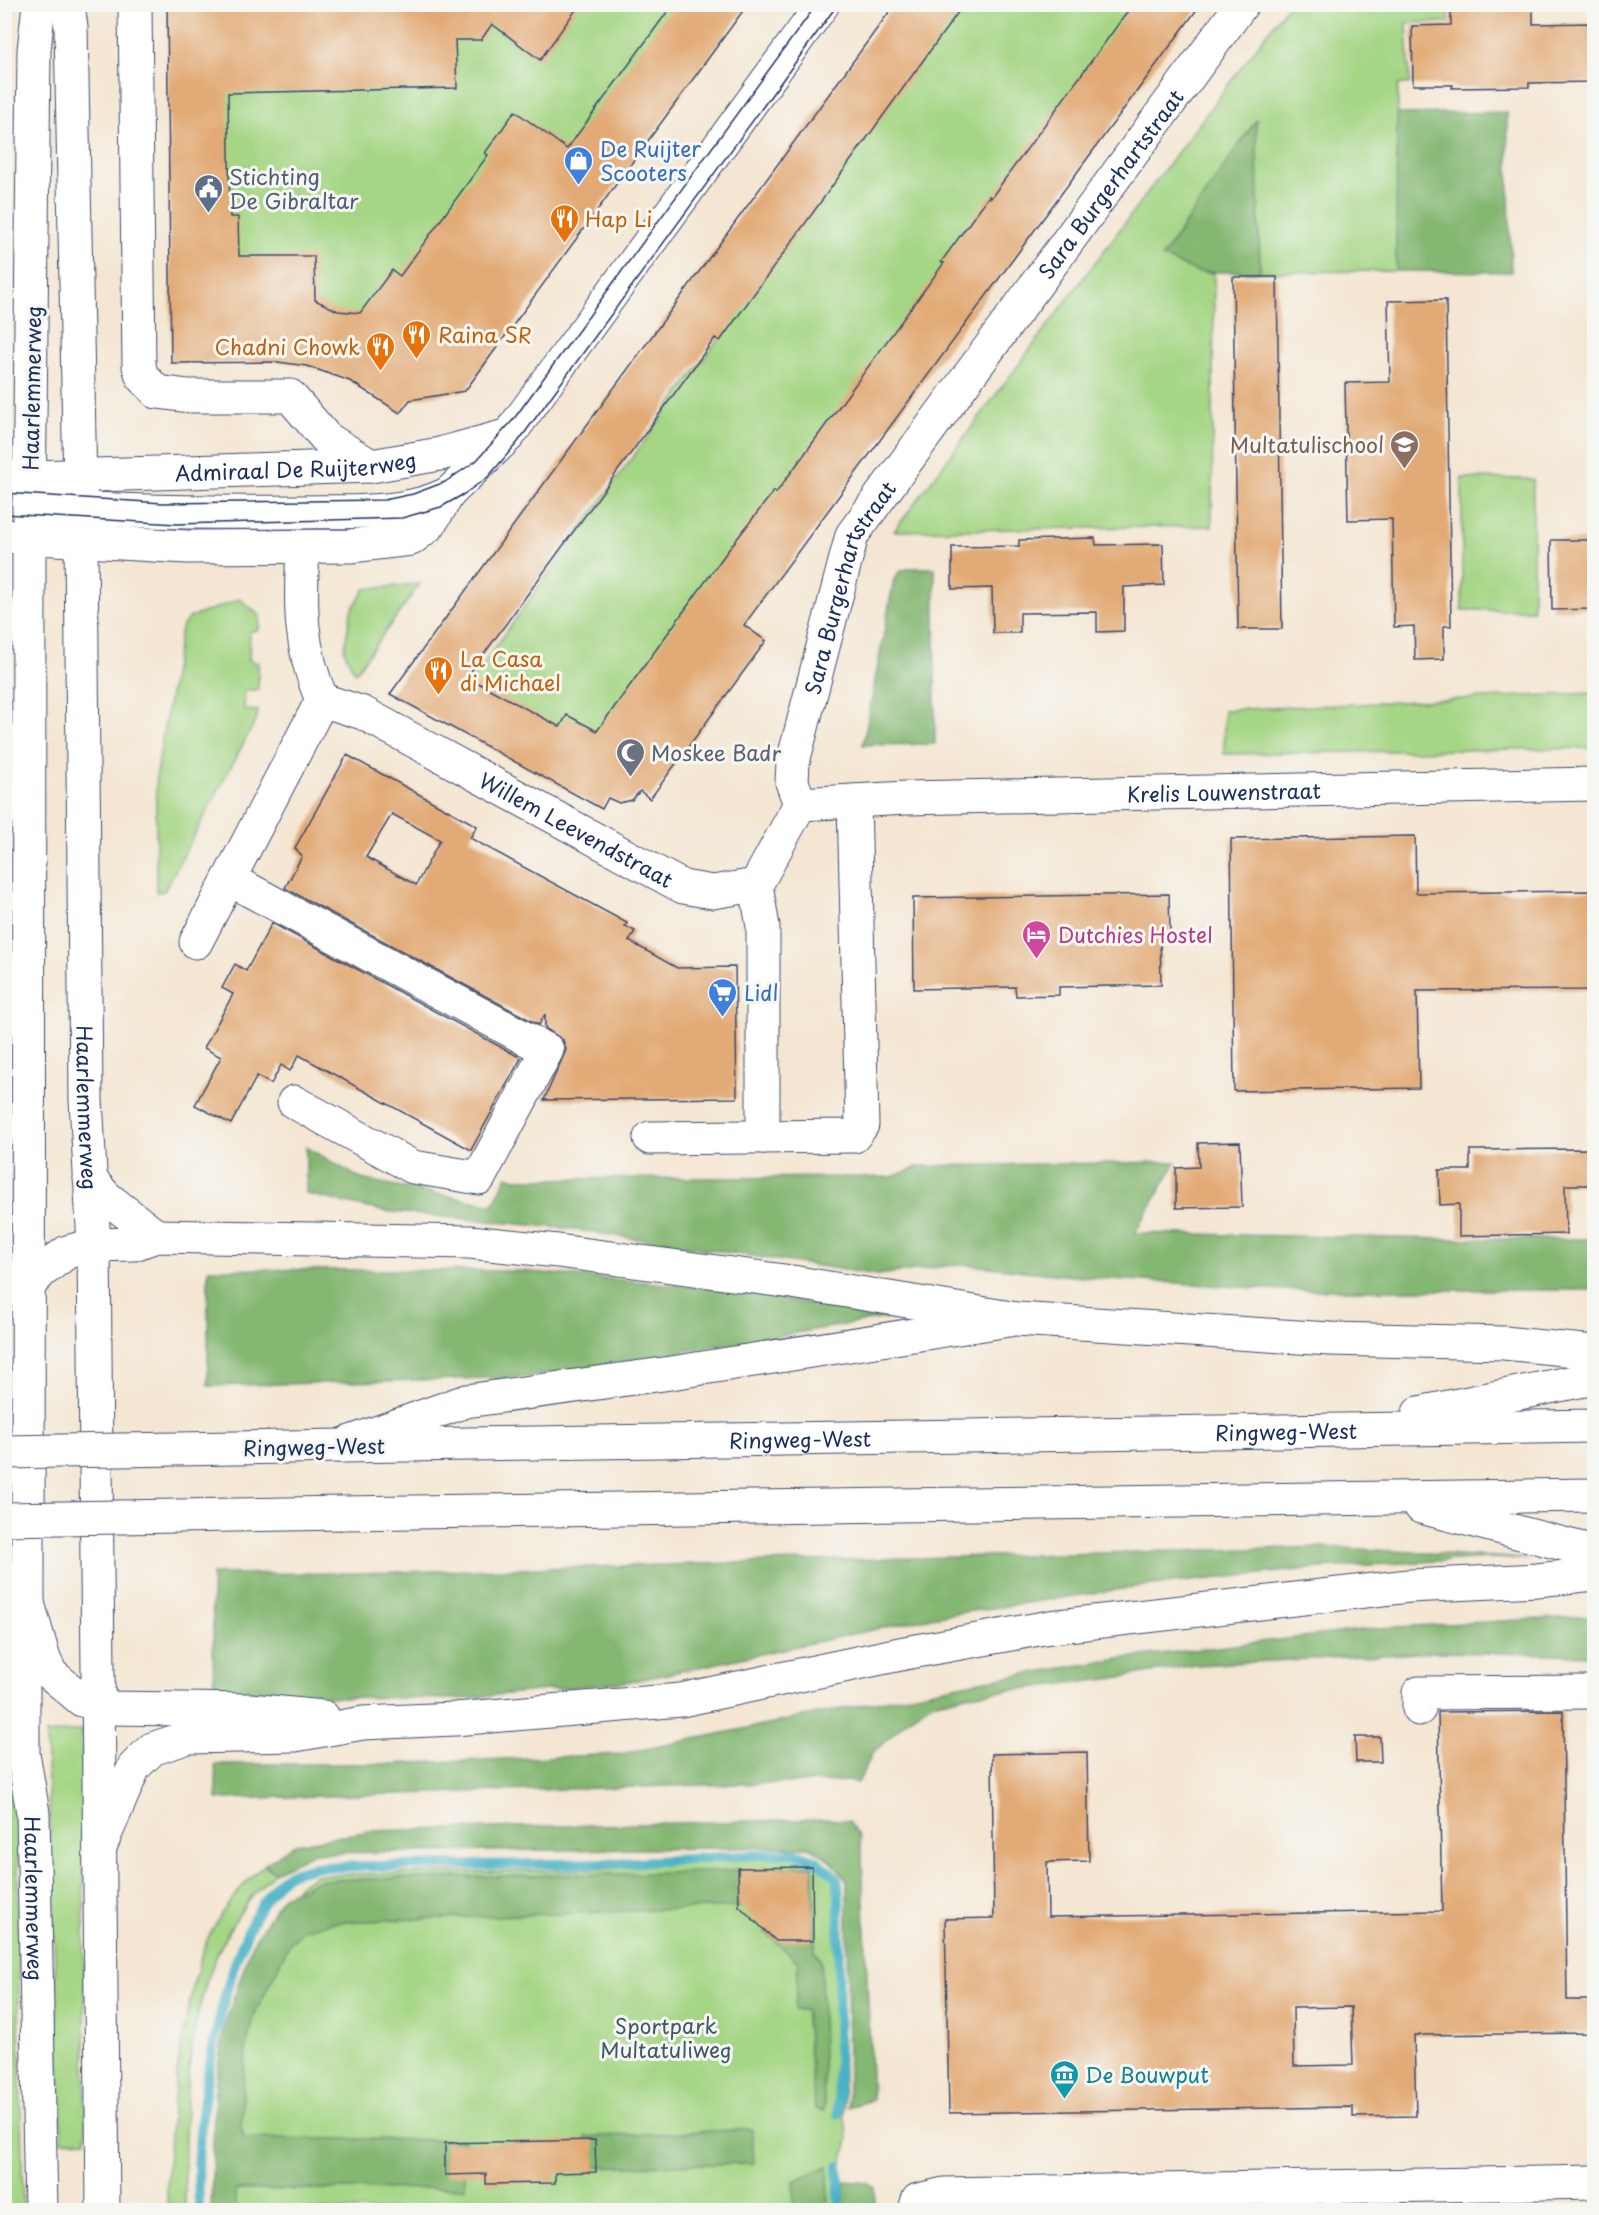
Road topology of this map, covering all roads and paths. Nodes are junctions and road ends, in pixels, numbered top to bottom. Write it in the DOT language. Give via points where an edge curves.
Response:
graph roads {
  1 [pos="39,4"];
  2 [pos="68,4"];
  3 [pos="135,4"];
  4 [pos="823,4"];
  5 [pos="1242,4"];
  6 [pos="508,436"];
  7 [pos="372,466"];
  8 [pos="80,476"];
  9 [pos="21,487"];
  10 [pos="449,493"];
  11 [pos="81,525"];
  12 [pos="17,537"];
  13 [pos="303,547"];
  14 [pos="322,700"];
  15 [pos="1594,784"];
  16 [pos="854,801"];
  17 [pos="800,804"];
  18 [pos="229,879"];
  19 [pos="756,885"];
  20 [pos="196,942"];
  21 [pos="294,1102"];
  22 [pos="764,1137"];
  23 [pos="650,1138"];
  24 [pos="90,1179"];
  25 [pos="156,1236"];
  26 [pos="94,1245"];
  27 [pos="26,1288"];
  28 [pos="1017,1318"];
  29 [pos="1594,1334"];
  30 [pos="1504,1344"];
  31 [pos="1594,1352"];
  32 [pos="1594,1378"];
  33 [pos="1594,1426"];
  34 [pos="1341,1429"];
  35 [pos="341,1446"];
  36 [pos="4,1452"];
  37 [pos="1594,1495"];
  38 [pos="1385,1497"];
  39 [pos="4,1519"];
  40 [pos="1594,1552"];
  41 [pos="1594,1574"];
  42 [pos="28,1603"];
  43 [pos="1594,1692"];
  44 [pos="97,1705"];
  45 [pos="1419,1709"];
  46 [pos="363,1722"];
  47 [pos="100,1847"];
  48 [pos="1594,2182"];
  49 [pos="916,2205"];
  50 [pos="41,2211"];
  51 [pos="104,2211"];
  1 -- 9 [label="main road, Haarlemmerweg" via="34,50"];
  2 -- 8 [label="main road, Haarlemmerweg"];
  3 -- 7 [label="main road" via="142,376 158,392 189,396 290,396 326,438"];
  4 -- 6 [label="main road, Admiraal De Ruijterweg"];
  5 -- 17 [label="main road, Sara Burgerhartstraat" via="852,535 793,762 792,782"];
  6 -- 7 [label="main road, Admiraal De Ruijterweg"];
  6 -- 10 [label="main road, Admiraal De Ruijterweg"];
  7 -- 8 [label="main road, Admiraal De Ruijterweg"];
  8 -- 9 [label="main road, Admiraal De Ruijterweg"];
  8 -- 11 [label="main road, Haarlemmerweg"];
  9 -- 11 [label="main road, Admiraal De Ruijterweg"];
  9 -- 12 [label="main road, Haarlemmerweg"];
  10 -- 11 [label="main road, Admiraal De Ruijterweg" via="432,502 365,511 164,514"];
  10 -- 13 [label="main road, Admiraal De Ruijterweg" via="429,525 411,539"];
  11 -- 12 [label="main road"];
  11 -- 13 [label="main road, Admiraal De Ruijterweg" via="187,548"];
  11 -- 24 [label="main road, Haarlemmerweg"];
  12 -- 27 [label="main road, Haarlemmerweg"];
  13 -- 14 [label="main road" via="303,640"];
  14 -- 18 [label="main road"];
  14 -- 19 [label="main road, Willem Leevendstraat" via="363,713 683,886 713,892"];
  15 -- 16 [label="main road, Krelis Louwenstraat"];
  16 -- 17 [label="main road"];
  16 -- 22 [label="main road" via="862,1125 854,1136"];
  17 -- 19 [label="main road"];
  18 -- 20 [label="main road"];
  18 -- 21 [label="main road" via="547,1050 479,1178 412,1167"];
  19 -- 22 [label="main road" via="763,927"];
  22 -- 23 [label="main road"];
  24 -- 25 [label="main road" via="106,1197"];
  24 -- 26 [label="main road, Haarlemmerweg"];
  25 -- 26 [label="main road" via="134,1244"];
  25 -- 28 [label="main road" via="470,1242 792,1282"];
  26 -- 27 [label="main road" via="67,1252"];
  26 -- 44 [label="main road, Haarlemmerweg"];
  27 -- 42 [label="main road, Haarlemmerweg"];
  28 -- 30 [label="main road" via="1330,1340"];
  28 -- 35 [label="main road" via="694,1370 466,1401"];
  29 -- 30 [label="main road"];
  30 -- 31 [label="main road"];
  32 -- 34 [label="main road"];
  33 -- 34 [label="main road, Ringweg-West"];
  34 -- 35 [label="main road, Ringweg-West"];
  35 -- 36 [label="main road, Ringweg-West, bridge"];
  37 -- 38 [label="main road"];
  38 -- 39 [label="main road, bridge"];
  38 -- 40 [label="main road"];
  41 -- 46 [label="main road" via="1409,1586 1050,1627 681,1700 455,1719"];
  42 -- 44 [label="main road" via="51,1674 69,1692"];
  42 -- 50 [label="main road, Haarlemmerweg" via="23,1753 33,1813"];
  43 -- 45 [label="main road" via="1419,1693"];
  44 -- 46 [label="main road" via="150,1710 285,1712"];
  44 -- 47 [label="main road, Haarlemmerweg"];
  46 -- 47 [label="main road" via="296,1735 210,1735 161,1744 134,1767"];
  47 -- 51 [label="main road, Haarlemmerweg"];
  48 -- 49 [label="main road" via="944,2194"];
}
